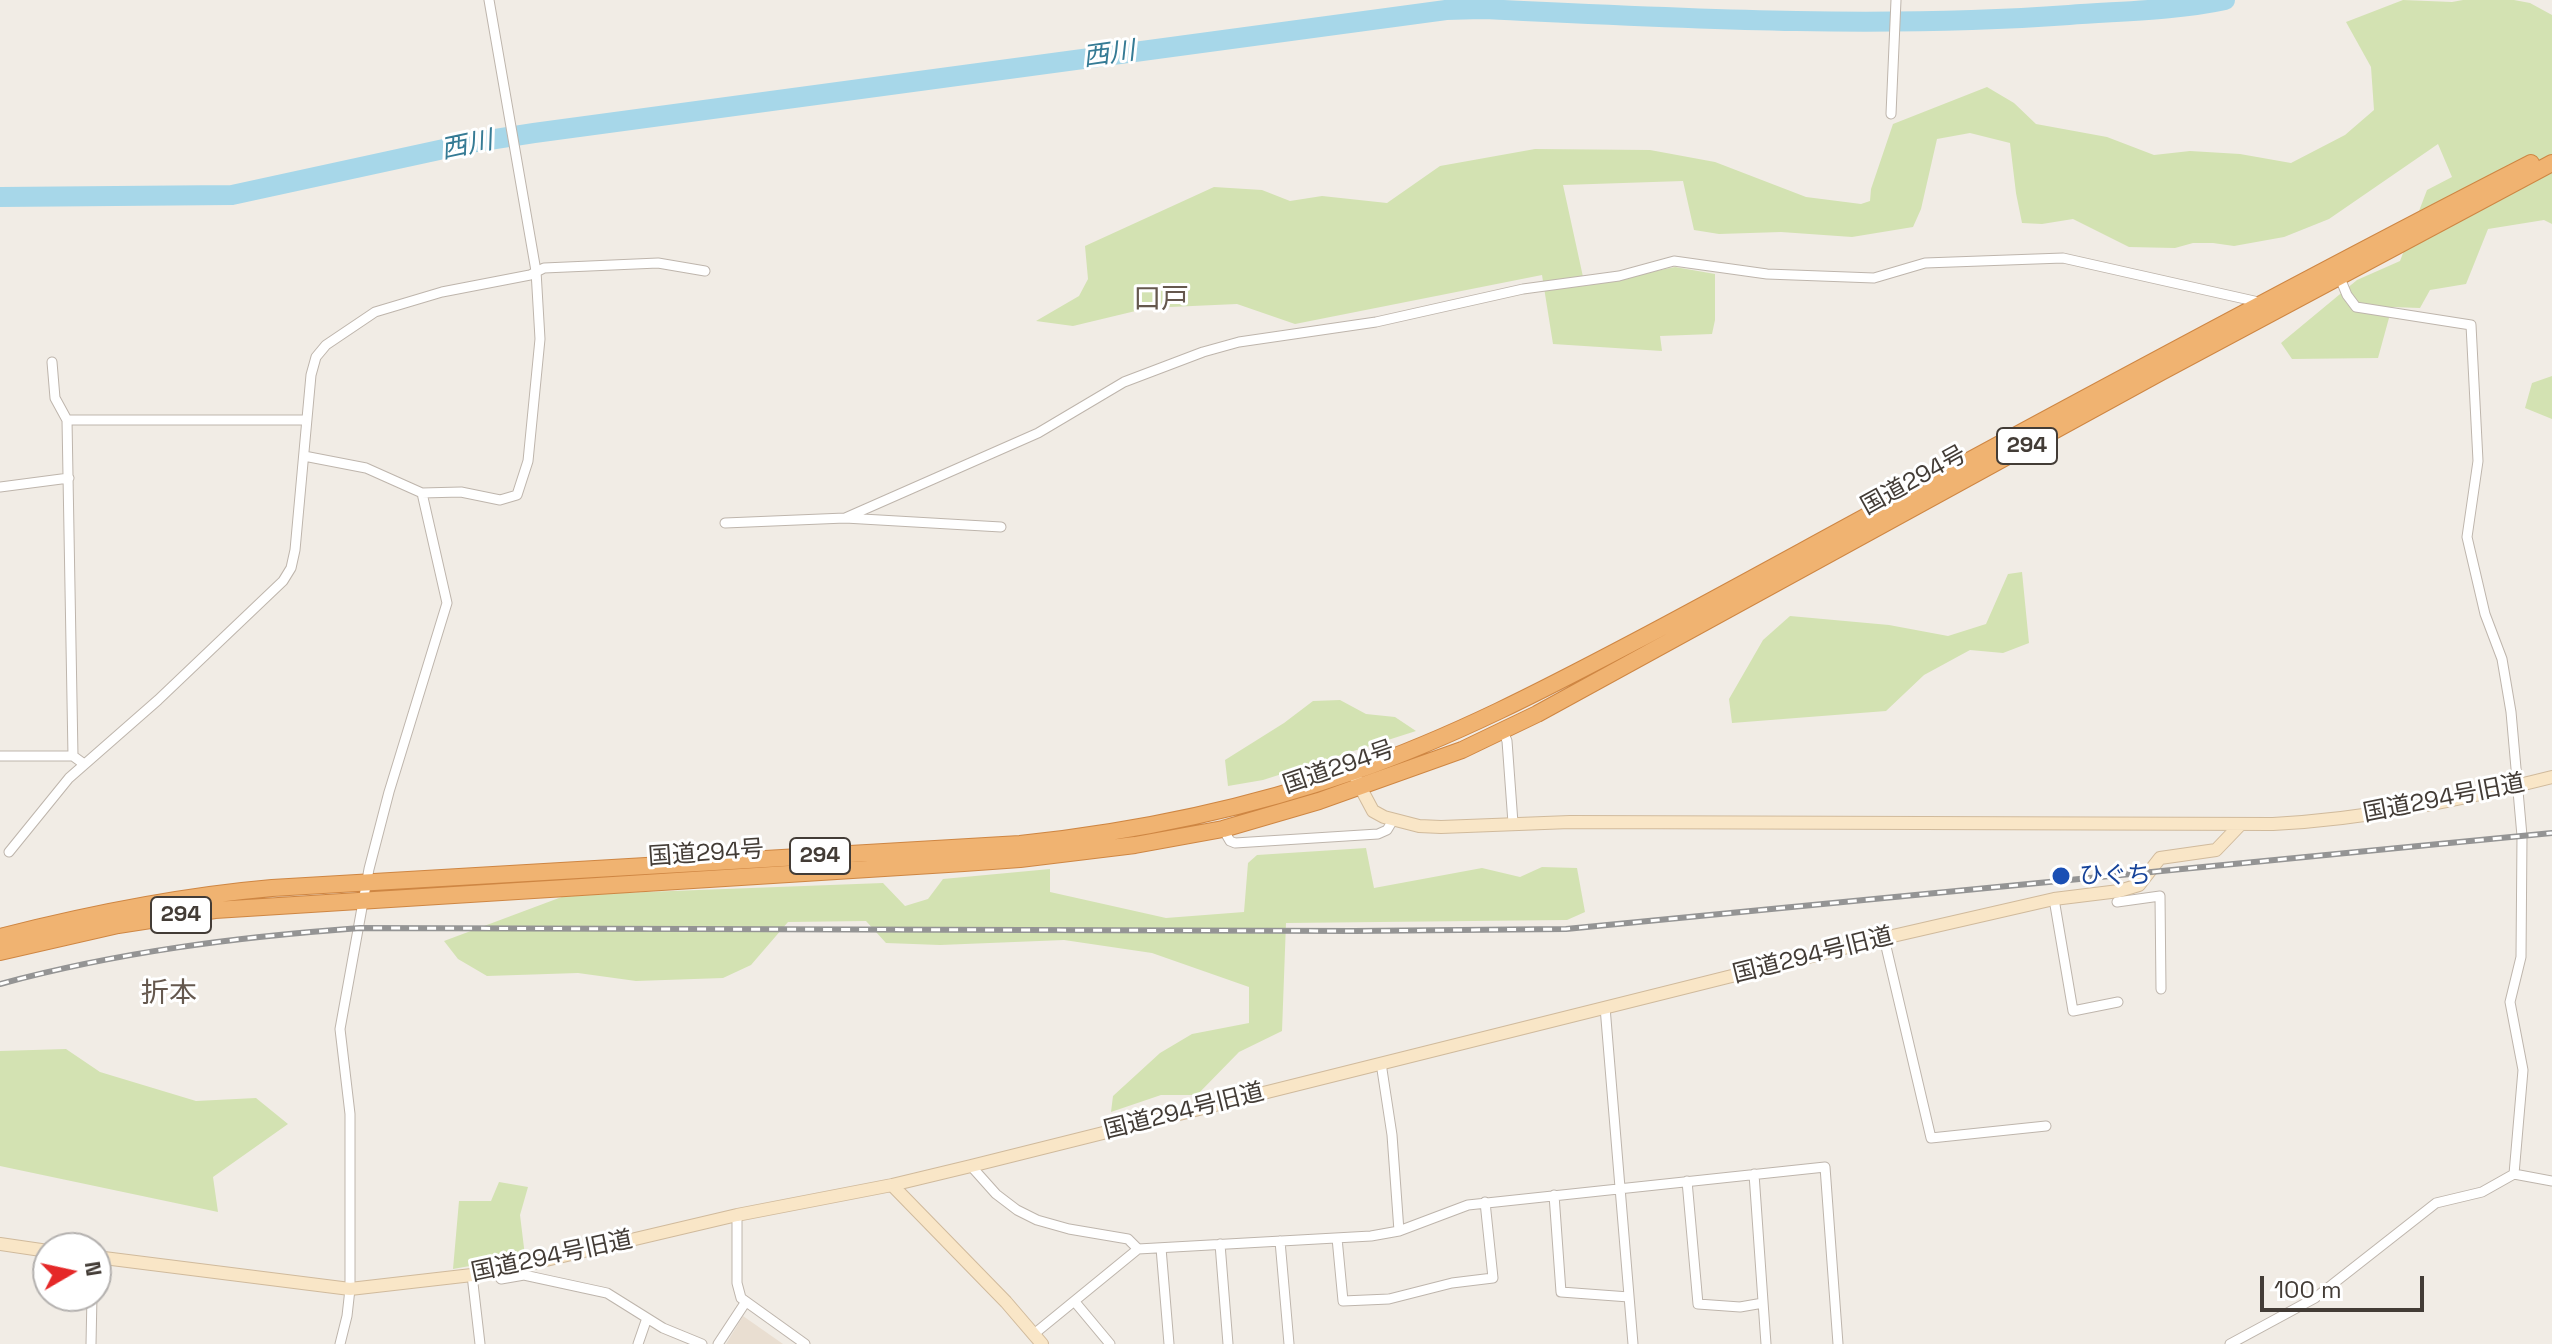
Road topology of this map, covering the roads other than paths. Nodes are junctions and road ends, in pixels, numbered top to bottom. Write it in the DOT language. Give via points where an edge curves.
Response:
graph roads {
  1 [pos="489,0"];
  2 [pos="1896,0"];
  3 [pos="1891,114"];
  4 [pos="2552,152"];
  5 [pos="2552,163"];
  6 [pos="536,271"];
  7 [pos="705,271"];
  8 [pos="2340,278"];
  9 [pos="2265,303"];
  10 [pos="52,362"];
  11 [pos="67,420"];
  12 [pos="306,420"];
  13 [pos="304,456"];
  14 [pos="69,478"];
  15 [pos="0,487"];
  16 [pos="422,493"];
  17 [pos="845,518"];
  18 [pos="725,523"];
  19 [pos="1001,527"];
  20 [pos="1503,731"];
  21 [pos="0,756"];
  22 [pos="73,756"];
  23 [pos="84,764"];
  24 [pos="1353,772"];
  25 [pos="2552,777"];
  26 [pos="2516,786"];
  27 [pos="1359,788"];
  28 [pos="1393,820"];
  29 [pos="1513,823"];
  30 [pos="2241,824"];
  31 [pos="1223,829"];
  32 [pos="9,852"];
  33 [pos="2142,880"];
  34 [pos="367,882"];
  35 [pos="2145,898"];
  36 [pos="365,899"];
  37 [pos="2054,899"];
  38 [pos="2117,902"];
  39 [pos="0,937"];
  40 [pos="1884,938"];
  41 [pos="0,952"];
  42 [pos="2161,989"];
  43 [pos="2118,1002"];
  44 [pos="1605,1007"];
  45 [pos="1381,1063"];
  46 [pos="2046,1126"];
  47 [pos="971,1166"];
  48 [pos="1754,1174"];
  49 [pos="2514,1174"];
  50 [pos="1687,1181"];
  51 [pos="2552,1181"];
  52 [pos="892,1185"];
  53 [pos="1622,1188"];
  54 [pos="1554,1195"];
  55 [pos="1485,1202"];
  56 [pos="737,1215"];
  57 [pos="1399,1231"];
  58 [pos="1337,1238"];
  59 [pos="1280,1241"];
  60 [pos="0,1244"];
  61 [pos="1220,1244"];
  62 [pos="1161,1248"];
  63 [pos="32,1249"];
  64 [pos="1138,1249"];
  65 [pos="112,1259"];
  66 [pos="495,1271"];
  67 [pos="472,1275"];
  68 [pos="350,1289"];
  69 [pos="1629,1297"];
  70 [pos="1075,1302"];
  71 [pos="745,1303"];
  72 [pos="1763,1303"];
  73 [pos="92,1312"];
  74 [pos="647,1318"];
  75 [pos="1038,1339"];
  76 [pos="91,1344"];
  77 [pos="340,1344"];
  78 [pos="480,1344"];
  79 [pos="638,1344"];
  80 [pos="702,1344"];
  81 [pos="718,1344"];
  82 [pos="805,1344"];
  83 [pos="1110,1344"];
  84 [pos="1169,1344"];
  85 [pos="1228,1344"];
  86 [pos="1289,1344"];
  87 [pos="1633,1344"];
  88 [pos="1766,1344"];
  89 [pos="1838,1344"];
  90 [pos="2230,1344"];
  1 -- 6 [label="street"];
  2 -- 3 [label="street"];
  4 -- 9 [label="highway, 国道294号 / 294"];
  5 -- 8 [label="highway, 国道294号 / 294"];
  6 -- 7 [label="street" via="658,263"];
  6 -- 12 [label="street" via="375,312 316,357"];
  6 -- 16 [label="street" via="540,339 528,461 517,495 500,500 461,492"];
  8 -- 20 [label="highway, 国道294号 / 294"];
  8 -- 26 [label="street" via="2356,307 2471,325 2478,461 2467,537 2502,659"];
  9 -- 17 [label="street" via="2063,258 1925,263 1874,278 1767,274 1674,261 1619,276 1523,289 1203,352 1124,382 1038,433"];
  9 -- 24 [label="highway, 国道294号 / 294" via="1561,681"];
  10 -- 11 [label="street" via="55,398"];
  11 -- 12 [label="street"];
  11 -- 14 [label="street"];
  12 -- 13 [label="street"];
  13 -- 16 [label="street" via="366,468"];
  13 -- 23 [label="street" via="295,550 283,581"];
  14 -- 15 [label="street"];
  14 -- 22 [label="street"];
  16 -- 34 [label="street" via="447,603"];
  17 -- 18 [label="street"];
  17 -- 19 [label="street"];
  20 -- 27 [label="highway, 国道294号 / 294"];
  20 -- 29 [label="street"];
  21 -- 22 [label="street"];
  22 -- 23 [label="street"];
  23 -- 32 [label="street"];
  24 -- 27 [label="street"];
  24 -- 34 [label="highway, 国道294号 / 294" via="1133,830 1065,839"];
  25 -- 26 [label="street, 国道294号旧道"];
  26 -- 30 [label="street, 国道294号旧道" via="2373,815"];
  26 -- 49 [label="street" via="2522,836 2521,957 2510,1002 2523,1070"];
  27 -- 28 [label="street" via="1373,811"];
  27 -- 31 [label="highway, 国道294号 / 294"];
  28 -- 29 [label="street, 国道294号旧道" via="1441,827"];
  28 -- 31 [label="street" via="1378,834 1235,843"];
  29 -- 30 [label="street, 国道294号旧道"];
  30 -- 33 [label="street, 国道294号旧道" via="2216,850 2160,858"];
  31 -- 36 [label="highway, 国道294号 / 294" via="1020,859"];
  33 -- 35 [label="street"];
  33 -- 37 [label="street, 国道294号旧道" via="2119,891"];
  34 -- 36 [label="street"];
  34 -- 39 [label="highway, 国道294号 / 294" via="213,893"];
  35 -- 38 [label="street"];
  35 -- 42 [label="street" via="2160,896"];
  36 -- 41 [label="highway, 国道294号 / 294" via="215,910"];
  36 -- 68 [label="street" via="340,1029 350,1114"];
  37 -- 40 [label="street, 国道294号旧道"];
  37 -- 43 [label="street" via="2073,1011"];
  40 -- 44 [label="street, 国道294号旧道"];
  40 -- 46 [label="street" via="1931,1138"];
  44 -- 45 [label="street, 国道294号旧道"];
  44 -- 53 [label="street"];
  45 -- 47 [label="street, 国道294号旧道"];
  45 -- 57 [label="street"];
  47 -- 52 [label="street, 国道294号旧道"];
  47 -- 64 [label="street" via="996,1194 1037,1220 1128,1239"];
  48 -- 50 [label="street"];
  48 -- 72 [label="street"];
  48 -- 89 [label="street" via="1825,1167"];
  49 -- 51 [label="street"];
  49 -- 90 [label="street" via="2482,1192 2436,1203 2315,1298"];
  50 -- 53 [label="street"];
  50 -- 72 [label="street" via="1698,1304"];
  52 -- 56 [label="street, 国道294号旧道"];
  52 -- 75 [label="street"];
  53 -- 54 [label="street"];
  53 -- 69 [label="street"];
  54 -- 55 [label="street"];
  54 -- 69 [label="street" via="1561,1292"];
  55 -- 57 [label="street"];
  55 -- 58 [label="street" via="1493,1278 1389,1299 1343,1301"];
  56 -- 66 [label="street, 国道294号旧道"];
  56 -- 71 [label="street" via="737,1283"];
  57 -- 58 [label="street"];
  58 -- 59 [label="street"];
  59 -- 61 [label="street"];
  59 -- 86 [label="street"];
  60 -- 63 [label="street"];
  61 -- 62 [label="street"];
  61 -- 85 [label="street"];
  62 -- 64 [label="street"];
  62 -- 84 [label="street"];
  64 -- 70 [label="street"];
  65 -- 68 [label="street, 国道294号旧道"];
  66 -- 67 [label="street, 国道294号旧道"];
  66 -- 74 [label="street" via="501,1279 524,1275 603,1292"];
  67 -- 68 [label="street, 国道294号旧道"];
  67 -- 78 [label="street"];
  68 -- 77 [label="street"];
  69 -- 87 [label="street"];
  70 -- 75 [label="street"];
  70 -- 83 [label="street"];
  71 -- 81 [label="street"];
  71 -- 82 [label="street"];
  72 -- 88 [label="street"];
  73 -- 76 [label="street"];
  74 -- 79 [label="street"];
  74 -- 80 [label="street"];
}
